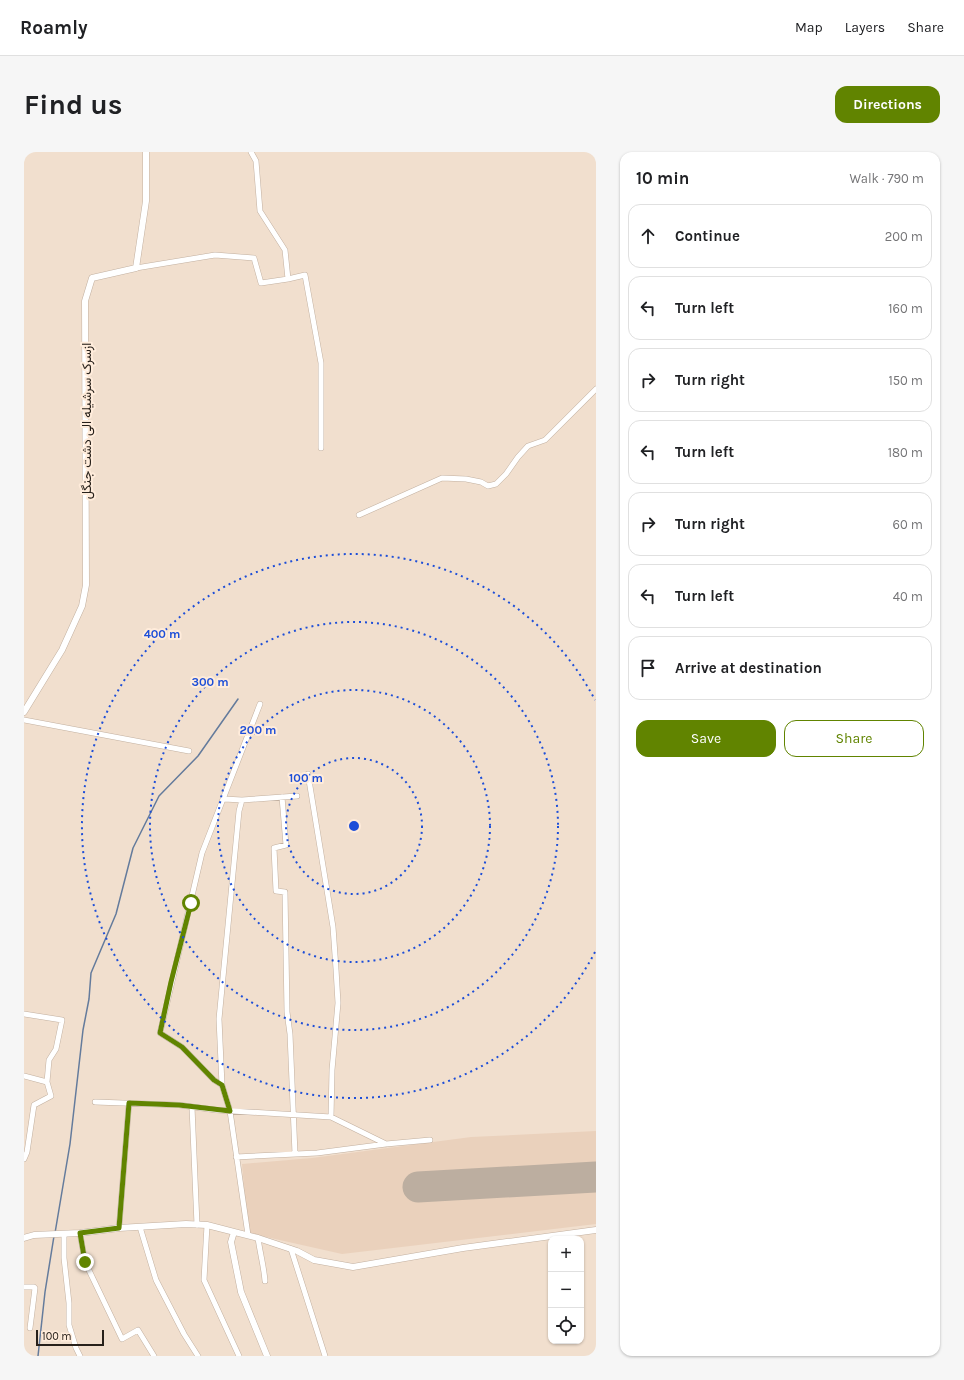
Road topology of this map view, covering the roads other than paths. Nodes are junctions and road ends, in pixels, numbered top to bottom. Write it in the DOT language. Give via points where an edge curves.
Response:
graph roads {
  1 [pos="146,152"];
  2 [pos="251,152"];
  3 [pos="136,268"];
  4 [pos="288,279"];
  5 [pos="596,389"];
  6 [pos="321,448"];
  7 [pos="360,515"];
  8 [pos="260,704"];
  9 [pos="24,712"];
  10 [pos="24,720"];
  11 [pos="189,751"];
  12 [pos="308,774"];
  13 [pos="297,796"];
  14 [pos="282,797"];
  15 [pos="224,799"];
  16 [pos="242,800"];
  17 [pos="24,1014"];
  18 [pos="24,1076"];
  19 [pos="47,1082"];
  20 [pos="222,1085"];
  21 [pos="95,1102"];
  22 [pos="129,1103"];
  23 [pos="192,1107"];
  24 [pos="230,1111"];
  25 [pos="294,1114"];
  26 [pos="331,1117"];
  27 [pos="430,1140"];
  28 [pos="386,1144"];
  29 [pos="295,1154"];
  30 [pos="236,1157"];
  31 [pos="24,1159"];
  32 [pos="197,1225"];
  33 [pos="207,1225"];
  34 [pos="140,1227"];
  35 [pos="119,1228"];
  36 [pos="596,1230"];
  37 [pos="234,1232"];
  38 [pos="80,1233"];
  39 [pos="64,1234"];
  40 [pos="248,1235"];
  41 [pos="24,1238"];
  42 [pos="258,1238"];
  43 [pos="292,1249"];
  44 [pos="265,1282"];
  45 [pos="24,1287"];
  46 [pos="30,1328"];
  47 [pos="80,1356"];
  48 [pos="154,1356"];
  49 [pos="198,1356"];
  50 [pos="239,1356"];
  51 [pos="267,1356"];
  52 [pos="325,1356"];
  1 -- 3 [label="street" via="146,201"];
  2 -- 4 [label="street" via="256,161 260,211 285,250"];
  3 -- 4 [label="street" via="216,255 254,258 261,283"];
  3 -- 9 [label="street, ازسرک سرشیله الی دشت جنگل" via="92,278 85,301 86,584 82,606 62,650"];
  4 -- 6 [label="street" via="306,275 321,363"];
  5 -- 7 [label="street" via="545,440 528,446 496,484 488,486 466,479 442,478"];
  8 -- 15 [label="street"];
  10 -- 11 [label="street"];
  12 -- 26 [label="street" via="333,927 336,969 338,1003"];
  13 -- 14 [label="street"];
  14 -- 16 [label="street"];
  14 -- 25 [label="street" via="286,845 274,848 276,891 286,892 287,1012"];
  15 -- 16 [label="street"];
  15 -- 20 [label="street" via="202,853 160,1033 182,1047"];
  16 -- 20 [label="street" via="220,1004"];
  17 -- 19 [label="street" via="62,1020 56,1048 49,1060"];
  18 -- 19 [label="street"];
  19 -- 31 [label="street" via="51,1096 34,1105"];
  20 -- 24 [label="street"];
  21 -- 22 [label="street"];
  22 -- 23 [label="street"];
  22 -- 35 [label="street"];
  23 -- 24 [label="street"];
  23 -- 32 [label="street"];
  24 -- 25 [label="street"];
  24 -- 30 [label="street"];
  25 -- 26 [label="street"];
  25 -- 29 [label="street"];
  26 -- 28 [label="street"];
  27 -- 28 [label="street"];
  28 -- 29 [label="street"];
  29 -- 30 [label="street"];
  30 -- 40 [label="street"];
  32 -- 33 [label="street"];
  32 -- 34 [label="street"];
  33 -- 37 [label="street"];
  33 -- 50 [label="street" via="204,1280"];
  34 -- 35 [label="street"];
  34 -- 49 [label="street" via="156,1280"];
  35 -- 38 [label="street"];
  36 -- 43 [label="street" via="463,1248 353,1267 314,1260"];
  37 -- 40 [label="street"];
  37 -- 51 [label="street" via="231,1242 240,1292"];
  38 -- 39 [label="street"];
  38 -- 48 [label="street" via="85,1262 122,1339 138,1330"];
  39 -- 41 [label="street"];
  39 -- 47 [label="street" via="69,1325"];
  40 -- 42 [label="street"];
  42 -- 43 [label="street"];
  42 -- 44 [label="street"];
  43 -- 52 [label="street"];
  45 -- 46 [label="street" via="35,1288"];
}
